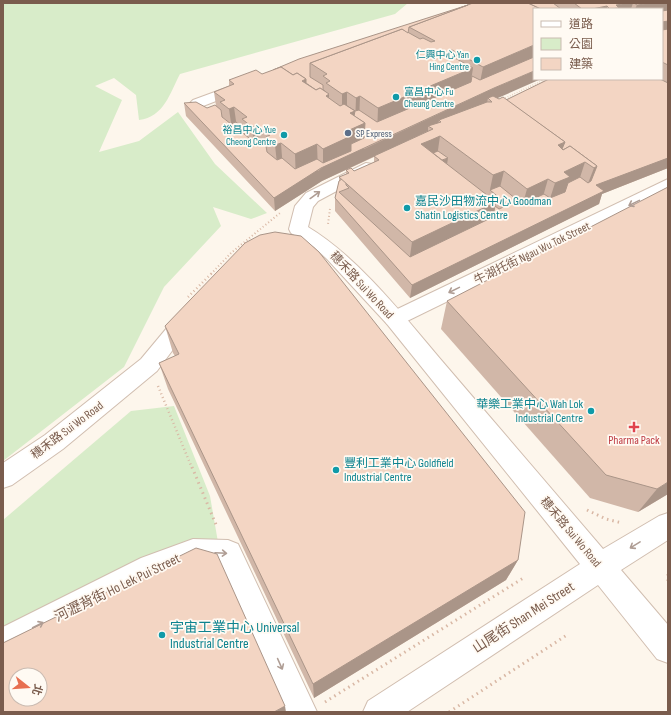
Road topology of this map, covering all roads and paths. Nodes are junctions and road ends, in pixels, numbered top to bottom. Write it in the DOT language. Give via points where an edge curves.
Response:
graph roads {
  1 [pos="257,80"];
  2 [pos="198,103"];
  3 [pos="377,162"];
  4 [pos="668,184"];
  5 [pos="330,202"];
  6 [pos="334,229"];
  7 [pos="200,300"];
  8 [pos="394,319"];
  9 [pos="156,380"];
  10 [pos="3,477"];
  11 [pos="583,508"];
  12 [pos="627,524"];
  13 [pos="668,525"];
  14 [pos="228,553"];
  15 [pos="600,567"];
  16 [pos="668,574"];
  17 [pos="525,577"];
  18 [pos="668,582"];
  19 [pos="567,635"];
  20 [pos="3,643"];
  21 [pos="668,648"];
  22 [pos="312,708"];
  23 [pos="379,712"];
  24 [pos="449,712"];
  1 -- 2 [label="street"];
  8 -- 3 [label="street, 穗禾路 Sui Wo Road, one-way" via="321,243 288,234 312,197"];
  4 -- 8 [label="street, 牛湖托街 Ngau Wu Tok Street, one-way" via="655,193"];
  5 -- 6 [label="path" via="328,224"];
  7 -- 10 [label="street, 穗禾路 Sui Wo Road" via="149,365 54,442"];
  8 -- 15 [label="street, 穗禾路 Sui Wo Road"];
  9 -- 14 [label="path"];
  11 -- 12 [label="path" via="606,519"];
  13 -- 15 [label="street, 山尾街 Shan Mei Street, one-way"];
  20 -- 14 [label="street, 河瀝背街 Ho Lek Pui Street, one-way" via="158,565 193,552"];
  14 -- 22 [label="street, one-way"];
  15 -- 21 [label="street, 穗禾路 Sui Wo Road"];
  15 -- 23 [label="street, 山尾街 Shan Mei Street"];
  16 -- 18 [label="path"];
  17 -- 22 [label="path"];
  19 -- 24 [label="path"];
}
